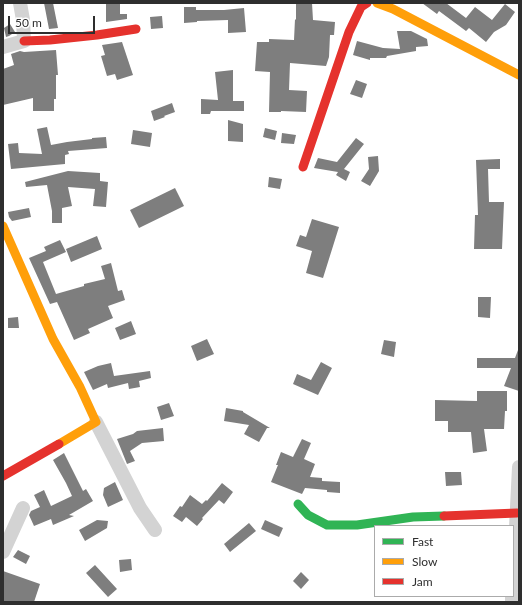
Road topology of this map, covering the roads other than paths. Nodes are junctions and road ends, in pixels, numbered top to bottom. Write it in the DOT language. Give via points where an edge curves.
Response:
graph roads {
  1 [pos="20,3"];
  2 [pos="367,3"];
  3 [pos="377,3"];
  4 [pos="136,29"];
  5 [pos="24,41"];
  6 [pos="3,48"];
  7 [pos="519,75"];
  8 [pos="303,167"];
  9 [pos="3,226"];
  10 [pos="96,422"];
  11 [pos="519,467"];
  12 [pos="3,476"];
  13 [pos="298,504"];
  14 [pos="23,508"];
  15 [pos="517,513"];
  16 [pos="154,530"];
  17 [pos="3,552"];
  18 [pos="514,568"];
  1 -- 5 [label="street"];
  2 -- 8 [label="street" via="361,7 349,32"];
  3 -- 7 [label="street"];
  4 -- 5 [label="street"];
  5 -- 6 [label="street"];
  9 -- 10 [label="street" via="53,339"];
  10 -- 12 [label="street"];
  10 -- 16 [label="street"];
  11 -- 15 [label="street"];
  13 -- 15 [label="street" via="308,515 327,525"];
  14 -- 17 [label="street"];
  15 -- 18 [label="street"];
}
